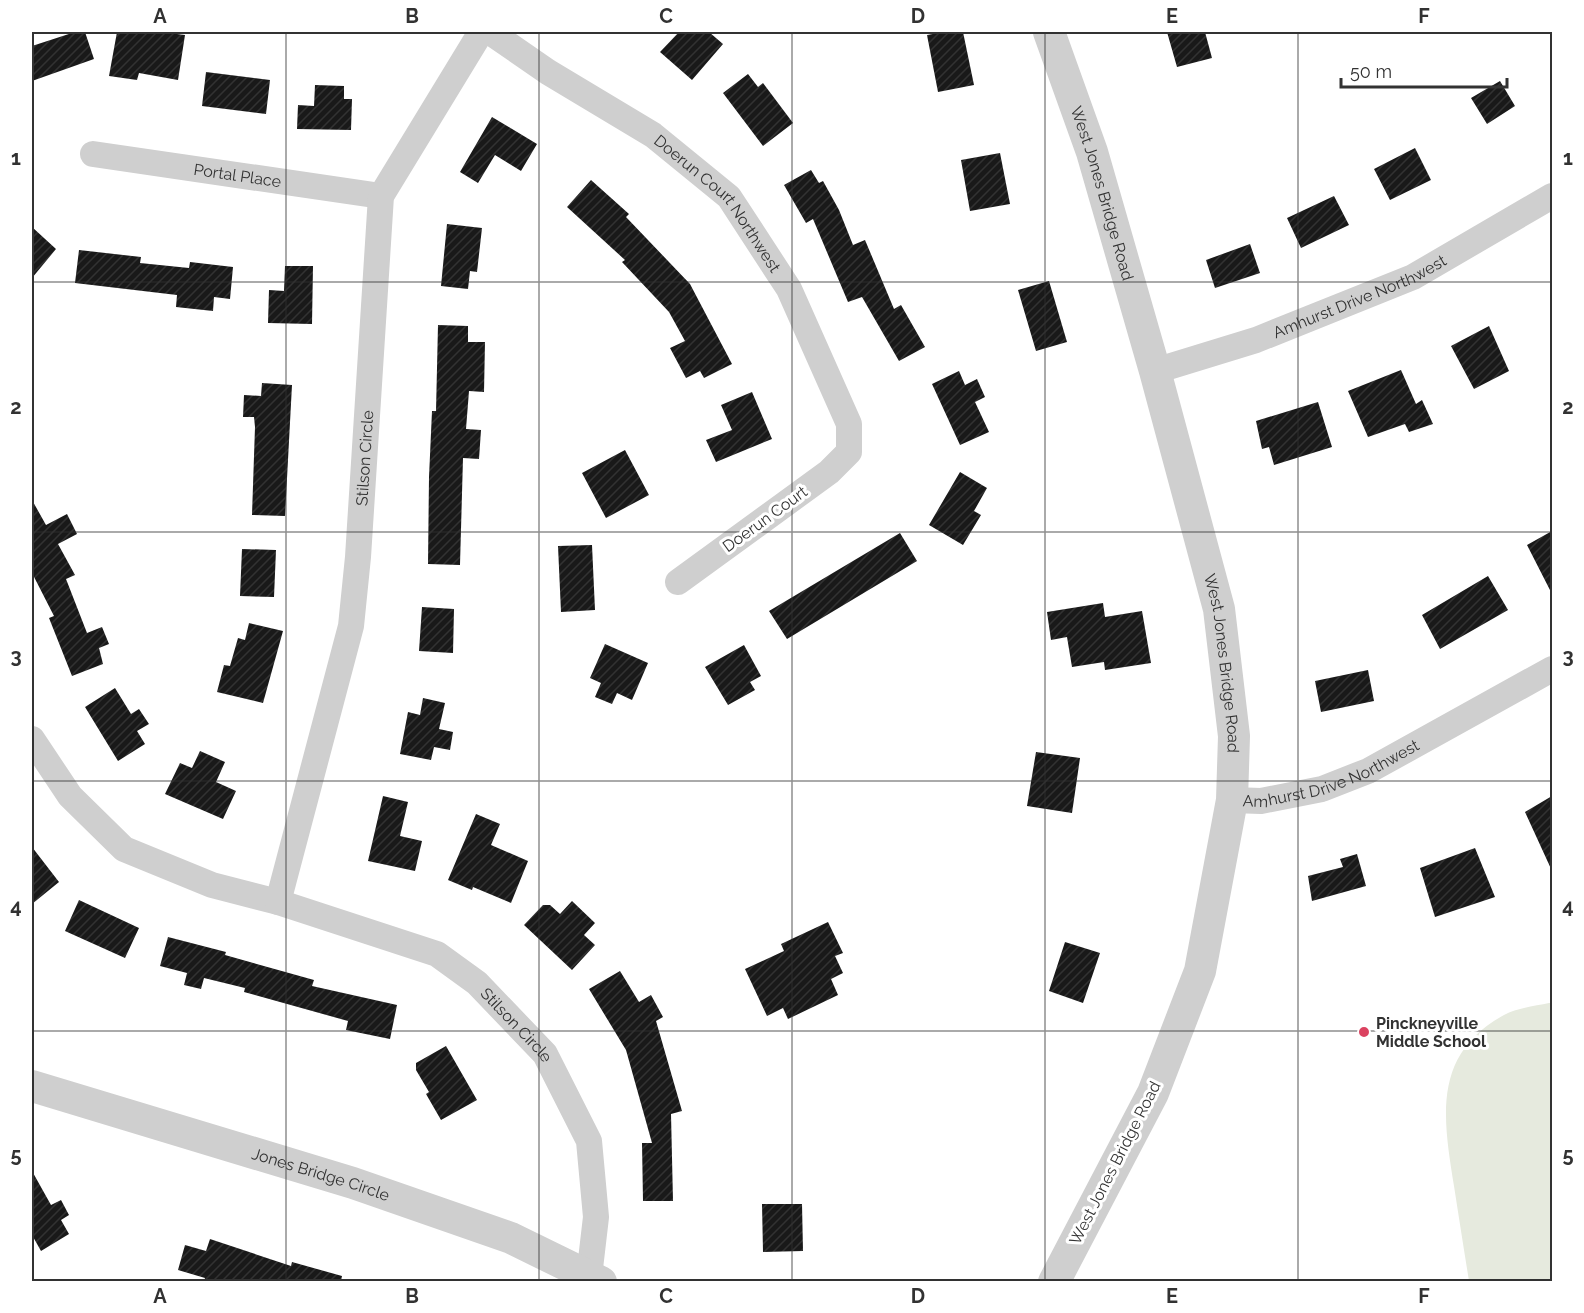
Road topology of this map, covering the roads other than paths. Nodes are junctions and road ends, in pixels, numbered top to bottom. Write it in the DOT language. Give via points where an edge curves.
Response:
graph roads {
  1 [pos="481,32"];
  2 [pos="490,32"];
  3 [pos="1049,32"];
  4 [pos="93,154"];
  5 [pos="381,196"];
  6 [pos="1552,196"];
  7 [pos="1155,371"];
  8 [pos="849,452"];
  9 [pos="678,582"];
  10 [pos="1552,669"];
  11 [pos="32,739"];
  12 [pos="1232,800"];
  13 [pos="278,902"];
  14 [pos="32,1086"];
  15 [pos="595,1279"];
  16 [pos="1054,1281"];
  1 -- 5 [label="street, Stilson Circle"];
  2 -- 8 [label="street, Doerun Court Northwest" via="653,135 729,197 789,289 849,424"];
  3 -- 7 [label="street, West Jones Bridge Road" via="1092,152"];
  4 -- 5 [label="street, Portal Place"];
  5 -- 13 [label="street, Stilson Circle" via="351,626"];
  6 -- 7 [label="street, Amhurst Drive Northwest" via="1413,277 1256,340"];
  7 -- 12 [label="street, West Jones Bridge Road" via="1219,609 1234,736"];
  8 -- 9 [label="street, Doerun Court" via="810,486"];
  10 -- 12 [label="street, Amhurst Drive Northwest" via="1368,771 1322,789 1261,801"];
  11 -- 13 [label="street, Stilson Circle" via="70,796 124,849 212,885"];
  12 -- 16 [label="street, West Jones Bridge Road" via="1200,971 1153,1093"];
  13 -- 15 [label="street, Stilson Circle" via="437,954 477,983 545,1054 590,1141 596,1217"];
  14 -- 15 [label="street, Jones Bridge Circle" via="353,1183 511,1238"];
}
